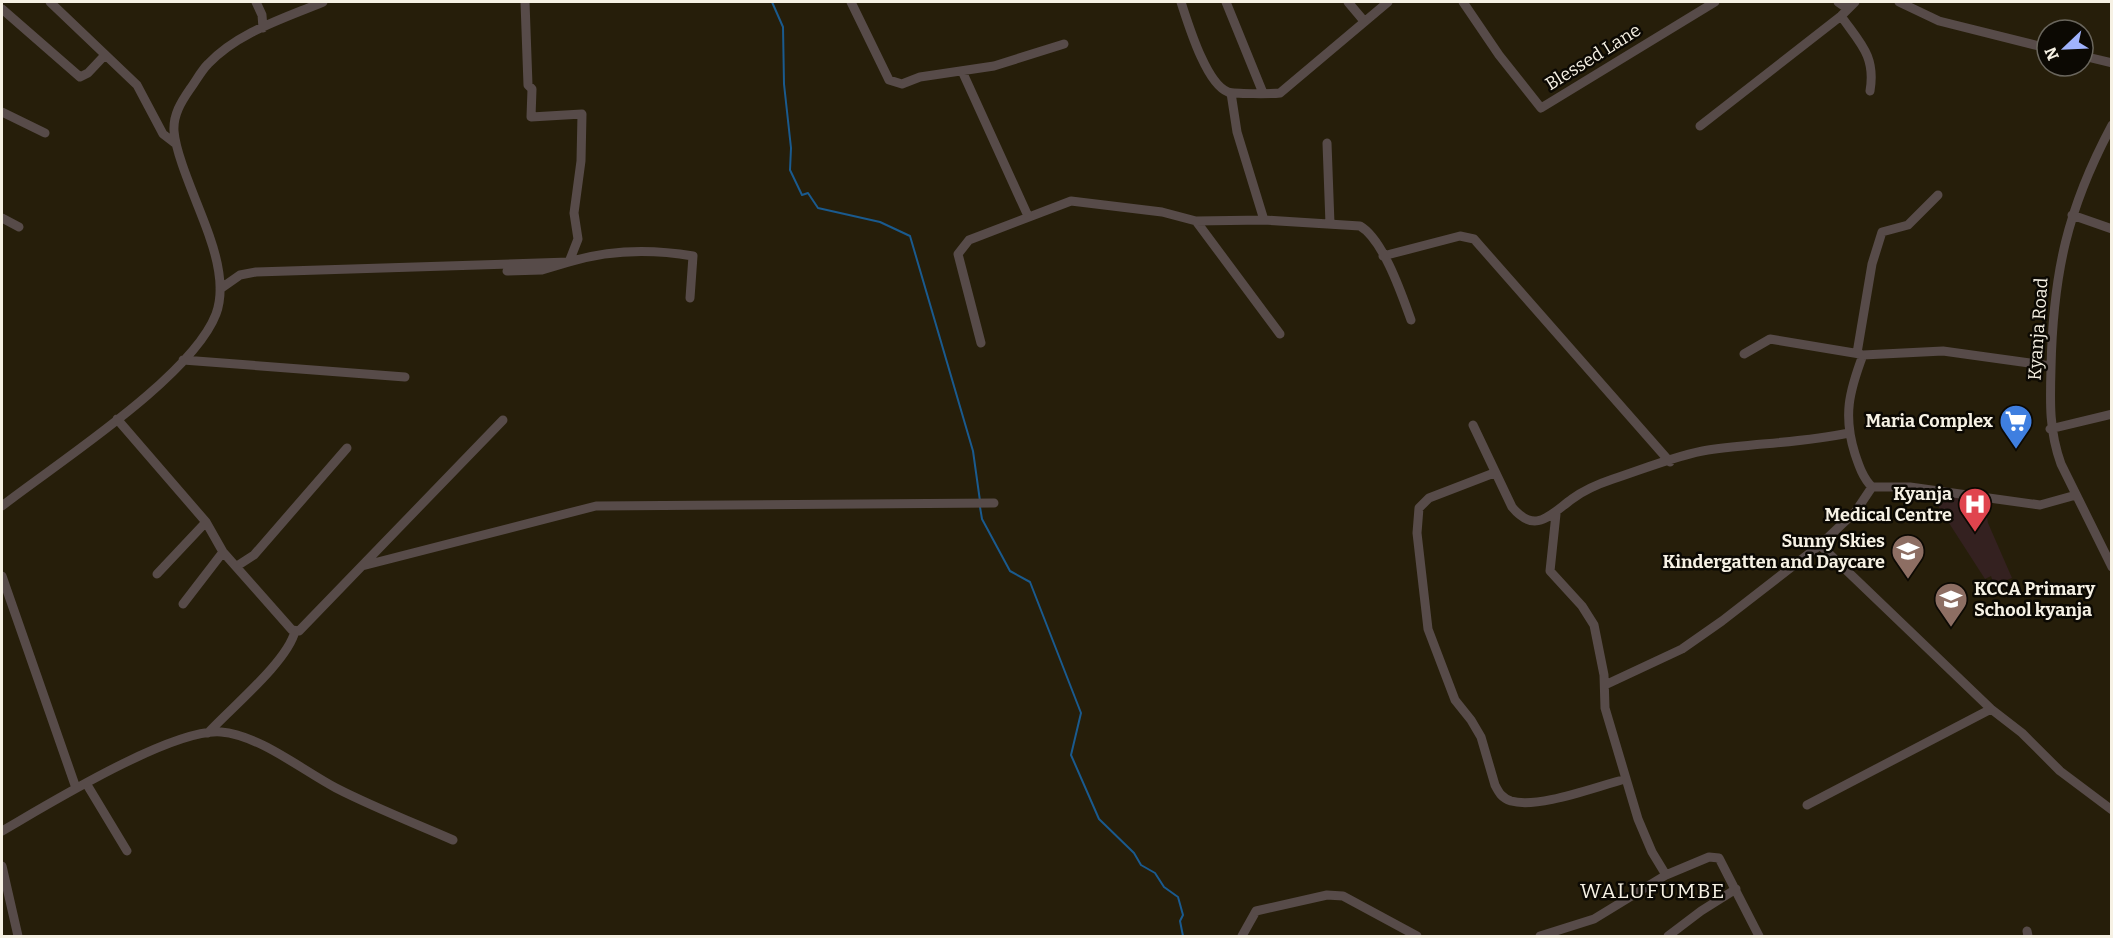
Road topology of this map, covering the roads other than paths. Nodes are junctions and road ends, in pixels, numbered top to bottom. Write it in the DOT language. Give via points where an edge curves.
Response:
graph roads {
  1 [pos="50,2"];
  2 [pos="256,2"];
  3 [pos="323,2"];
  4 [pos="525,2"];
  5 [pos="851,2"];
  6 [pos="1181,2"];
  7 [pos="1226,2"];
  8 [pos="1348,2"];
  9 [pos="1388,2"];
  10 [pos="1463,2"];
  11 [pos="1715,2"];
  12 [pos="1838,2"];
  13 [pos="1899,2"];
  14 [pos="2,9"];
  15 [pos="1848,9"];
  16 [pos="1364,21"];
  17 [pos="262,28"];
  18 [pos="1064,44"];
  19 [pos="2035,45"];
  20 [pos="105,55"];
  21 [pos="2095,59"];
  22 [pos="2112,63"];
  23 [pos="962,71"];
  24 [pos="1870,91"];
  25 [pos="1230,93"];
  26 [pos="1263,93"];
  27 [pos="2,112"];
  28 [pos="2112,125"];
  29 [pos="1700,126"];
  30 [pos="45,133"];
  31 [pos="1327,143"];
  32 [pos="176,144"];
  33 [pos="1938,195"];
  34 [pos="2072,215"];
  35 [pos="1028,216"];
  36 [pos="2,218"];
  37 [pos="1196,220"];
  38 [pos="1264,220"];
  39 [pos="1330,224"];
  40 [pos="19,227"];
  41 [pos="2112,230"];
  42 [pos="1383,256"];
  43 [pos="569,262"];
  44 [pos="507,271"];
  45 [pos="220,289"];
  46 [pos="690,298"];
  47 [pos="1411,320"];
  48 [pos="1280,334"];
  49 [pos="981,343"];
  50 [pos="1744,354"];
  51 [pos="1860,354"];
  52 [pos="183,360"];
  53 [pos="2051,366"];
  54 [pos="405,377"];
  55 [pos="2112,414"];
  56 [pos="117,419"];
  57 [pos="503,420"];
  58 [pos="1473,425"];
  59 [pos="2050,429"];
  60 [pos="1849,433"];
  61 [pos="347,448"];
  62 [pos="1670,462"];
  63 [pos="1494,473"];
  64 [pos="1872,487"];
  65 [pos="2076,495"];
  66 [pos="994,503"];
  67 [pos="2,506"];
  68 [pos="1556,514"];
  69 [pos="206,522"];
  70 [pos="2112,540"];
  71 [pos="1820,545"];
  72 [pos="2102,545"];
  73 [pos="222,552"];
  74 [pos="237,566"];
  75 [pos="362,566"];
  76 [pos="2112,567"];
  77 [pos="157,574"];
  78 [pos="2,576"];
  79 [pos="183,604"];
  80 [pos="295,631"];
  81 [pos="1605,686"];
  82 [pos="1991,709"];
  83 [pos="208,732"];
  84 [pos="1626,779"];
  85 [pos="86,783"];
  86 [pos="76,789"];
  87 [pos="1807,805"];
  88 [pos="2112,810"];
  89 [pos="2,831"];
  90 [pos="453,840"];
  91 [pos="127,851"];
  92 [pos="2,866"];
  93 [pos="1666,875"];
  94 [pos="1736,889"];
  95 [pos="18,936"];
  96 [pos="1242,936"];
  97 [pos="1418,936"];
  98 [pos="1540,936"];
  99 [pos="1668,936"];
  100 [pos="1759,936"];
  1 -- 20 [label="street"];
  2 -- 17 [label="street"];
  3 -- 17 [label="street"];
  4 -- 43 [label="street" via="531,117 582,114 574,213 578,238"];
  5 -- 23 [label="street" via="889,80 902,84 920,77"];
  6 -- 25 [label="street" via="1195,44 1217,84"];
  7 -- 26 [label="street"];
  8 -- 16 [label="street"];
  9 -- 16 [label="street"];
  10 -- 11 [label="street, Blessed Lane" via="1541,108"];
  12 -- 15 [label="street"];
  13 -- 19 [label="street" via="1939,21"];
  14 -- 20 [label="street" via="80,77"];
  15 -- 24 [label="street" via="1870,59"];
  15 -- 29 [label="street"];
  16 -- 26 [label="street" via="1280,93"];
  17 -- 32 [label="street" via="207,65 176,115"];
  18 -- 23 [label="street" via="994,66"];
  20 -- 32 [label="street" via="137,85 163,134"];
  21 -- 22 [label="street"];
  23 -- 35 [label="street"];
  25 -- 26 [label="street"];
  25 -- 38 [label="street" via="1237,132"];
  27 -- 30 [label="street"];
  28 -- 34 [label="street, Kyanja Road" via="2082,184"];
  31 -- 39 [label="street"];
  32 -- 45 [label="street" via="217,259"];
  33 -- 51 [label="street" via="1908,225 1882,232 1872,264"];
  34 -- 41 [label="street"];
  34 -- 53 [label="street, Kyanja Road" via="2057,276"];
  35 -- 37 [label="street" via="1071,201"];
  35 -- 49 [label="street" via="969,240 957,254"];
  36 -- 40 [label="street"];
  37 -- 38 [label="street"];
  37 -- 48 [label="street"];
  38 -- 39 [label="street"];
  39 -- 42 [label="street" via="1365,229"];
  42 -- 47 [label="street"];
  42 -- 62 [label="street" via="1460,236 1474,239"];
  43 -- 44 [label="street" via="542,270"];
  43 -- 45 [label="street" via="256,272 240,275"];
  43 -- 46 [label="street" via="622,252 693,256"];
  45 -- 52 [label="street" via="210,327"];
  50 -- 51 [label="street" via="1770,339"];
  51 -- 53 [label="street" via="1943,351"];
  51 -- 60 [label="street" via="1848,407"];
  52 -- 54 [label="street"];
  52 -- 56 [label="street"];
  53 -- 59 [label="street, Kyanja Road"];
  55 -- 59 [label="street"];
  56 -- 67 [label="street"];
  56 -- 69 [label="street"];
  57 -- 75 [label="street"];
  58 -- 63 [label="street"];
  59 -- 65 [label="street, Kyanja Road"];
  60 -- 62 [label="street" via="1707,450"];
  60 -- 64 [label="street" via="1863,475"];
  61 -- 74 [label="street" via="254,555"];
  62 -- 68 [label="street" via="1590,488"];
  63 -- 68 [label="street" via="1518,514 1534,521"];
  63 -- 84 [label="street" via="1429,498 1418,512 1425,618 1455,700 1477,729 1495,785 1507,799 1545,799"];
  64 -- 65 [label="street" via="1910,487 2040,505"];
  64 -- 71 [label="street" via="1856,511"];
  65 -- 72 [label="street, Kyanja Road"];
  66 -- 75 [label="street" via="596,506"];
  68 -- 81 [label="street" via="1550,571 1594,625"];
  69 -- 73 [label="street"];
  69 -- 77 [label="street"];
  70 -- 72 [label="street"];
  71 -- 81 [label="street" via="1696,639"];
  71 -- 82 [label="street"];
  72 -- 76 [label="street, Kyanja Road"];
  73 -- 74 [label="street"];
  73 -- 79 [label="street"];
  74 -- 80 [label="street"];
  75 -- 80 [label="street" via="303,629"];
  78 -- 86 [label="street"];
  80 -- 83 [label="street" via="292,642 270,669"];
  81 -- 84 [label="street" via="1605,708"];
  82 -- 87 [label="street"];
  82 -- 88 [label="street" via="2060,771"];
  83 -- 85 [label="street" via="172,743"];
  83 -- 90 [label="street" via="246,738 338,789"];
  84 -- 93 [label="street" via="1642,831"];
  85 -- 86 [label="street"];
  85 -- 91 [label="street"];
  86 -- 89 [label="street"];
  92 -- 95 [label="street"];
  93 -- 94 [label="street" via="1715,856 1723,861"];
  93 -- 98 [label="street" via="1594,919"];
  94 -- 99 [label="street"];
  94 -- 100 [label="street"];
  96 -- 97 [label="street" via="1256,911 1336,895 1350,898"];
}
